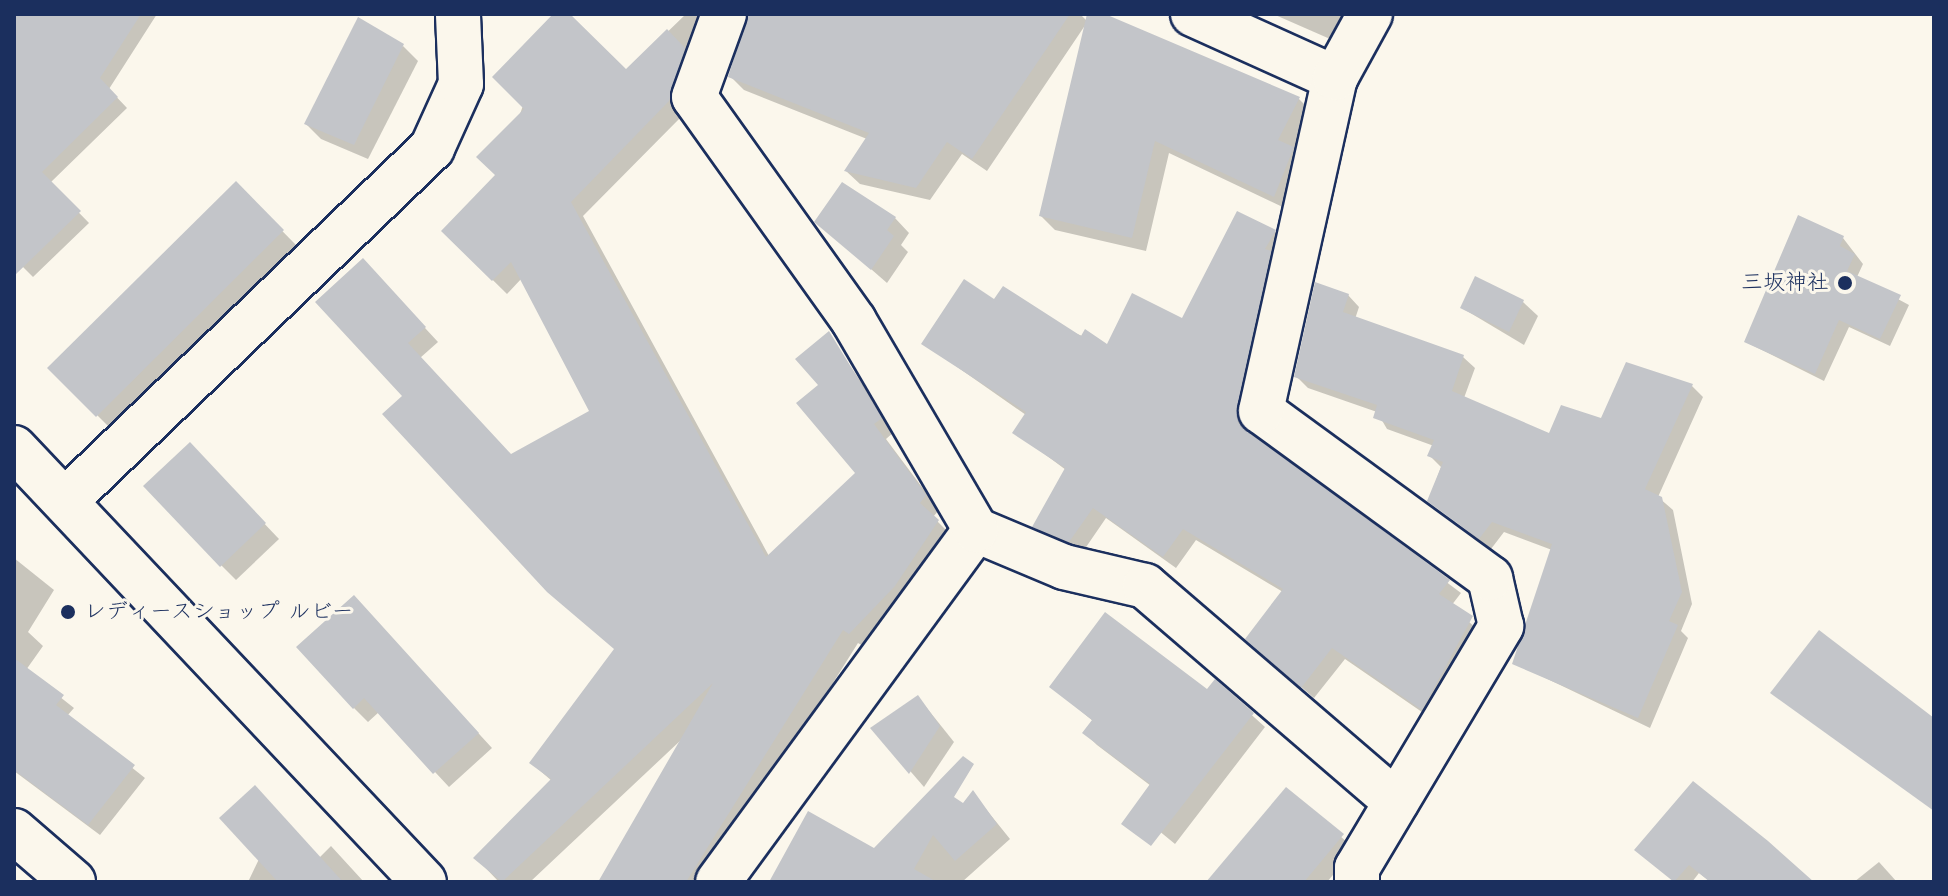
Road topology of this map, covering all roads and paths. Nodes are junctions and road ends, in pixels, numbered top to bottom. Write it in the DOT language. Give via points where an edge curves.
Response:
graph roads {
  1 [pos="458,14"];
  2 [pos="724,14"];
  3 [pos="1193,14"];
  4 [pos="1370,14"];
  5 [pos="1335,78"];
  6 [pos="14,448"];
  7 [pos="66,500"];
  8 [pos="976,530"];
  9 [pos="1396,802"];
  10 [pos="14,831"];
  11 [pos="73,882"];
  12 [pos="424,882"];
  13 [pos="718,882"];
  14 [pos="1357,882"];
  1 -- 7 [label="street" via="461,84 432,148"];
  2 -- 8 [label="street" via="694,97 854,321"];
  3 -- 5 [label="street"];
  4 -- 5 [label="street"];
  5 -- 9 [label="street" via="1261,411 1490,578 1501,626"];
  6 -- 7 [label="street"];
  7 -- 12 [label="street"];
  8 -- 9 [label="street" via="1064,567 1145,586"];
  8 -- 13 [label="street"];
  9 -- 14 [label="street" via="1357,868"];
  10 -- 11 [label="street"];
}
